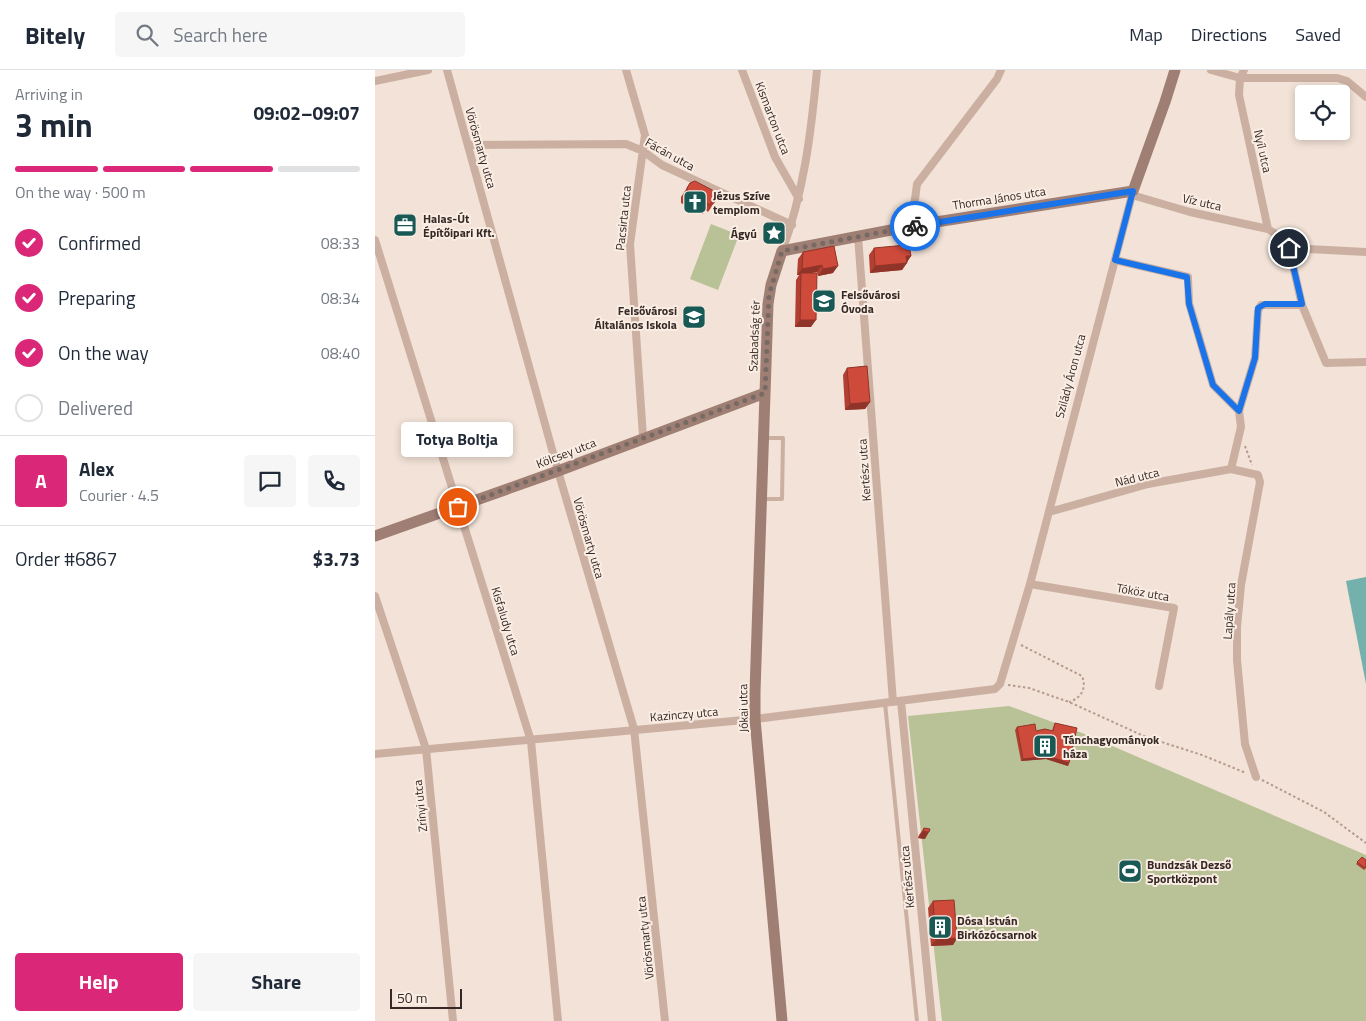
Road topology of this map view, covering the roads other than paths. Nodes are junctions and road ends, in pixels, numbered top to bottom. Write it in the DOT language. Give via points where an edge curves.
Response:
graph roads {
  1 [pos="428,70"];
  2 [pos="447,70"];
  3 [pos="626,70"];
  4 [pos="742,70"];
  5 [pos="817,70"];
  6 [pos="1001,70"];
  7 [pos="1175,70"];
  8 [pos="1211,70"];
  9 [pos="1244,70"];
  10 [pos="1240,78"];
  11 [pos="375,82"];
  12 [pos="1366,96"];
  13 [pos="468,145"];
  14 [pos="643,151"];
  15 [pos="1132,193"];
  16 [pos="799,199"];
  17 [pos="792,225"];
  18 [pos="917,225"];
  19 [pos="1268,229"];
  20 [pos="858,236"];
  21 [pos="375,240"];
  22 [pos="1289,248"];
  23 [pos="782,251"];
  24 [pos="1366,252"];
  25 [pos="1115,260"];
  26 [pos="1302,304"];
  27 [pos="1366,362"];
  28 [pos="765,393"];
  29 [pos="1239,411"];
  30 [pos="643,438"];
  31 [pos="763,438"];
  32 [pos="1231,468"];
  33 [pos="558,471"];
  34 [pos="761,499"];
  35 [pos="458,507"];
  36 [pos="1049,512"];
  37 [pos="375,536"];
  38 [pos="1030,584"];
  39 [pos="375,596"];
  40 [pos="998,686"];
  41 [pos="1159,686"];
  42 [pos="901,701"];
  43 [pos="889,702"];
  44 [pos="755,718"];
  45 [pos="634,730"];
  46 [pos="531,741"];
  47 [pos="426,749"];
  48 [pos="375,754"];
  49 [pos="1256,777"];
  50 [pos="453,1021"];
  51 [pos="558,1021"];
  52 [pos="665,1021"];
  53 [pos="782,1021"];
  54 [pos="917,1021"];
  55 [pos="932,1021"];
  1 -- 11 [label="street"];
  2 -- 13 [label="street, Vörösmarty utca"];
  3 -- 14 [label="street, Pacsirta utca" via="645,135"];
  4 -- 16 [label="street, Kismarton utca" via="775,157"];
  5 -- 16 [label="street" via="810,142"];
  6 -- 18 [label="street" via="917,184 914,206"];
  7 -- 15 [label="street, Szilády Áron utca"];
  8 -- 10 [label="street"];
  9 -- 10 [label="street"];
  10 -- 12 [label="street" via="1337,78 1347,81"];
  10 -- 19 [label="street, Nyíl utca" via="1239,95"];
  13 -- 14 [label="street, Fácán utca" via="616,142 633,145"];
  13 -- 33 [label="street, Vörösmarty utca"];
  14 -- 17 [label="street, Fácán utca" via="662,165"];
  14 -- 30 [label="street, Pacsirta utca" via="630,244"];
  15 -- 18 [label="street, Thorma János utca"];
  15 -- 19 [label="street, Víz utca"];
  15 -- 25 [label="street, Szilády Áron utca"];
  16 -- 17 [label="street"];
  17 -- 23 [label="street"];
  18 -- 20 [label="street, Thorma János utca"];
  19 -- 22 [label="street"];
  20 -- 23 [label="street, Thorma János utca"];
  20 -- 43 [label="street, Kertész utca"];
  21 -- 35 [label="street, Kisfaludy utca"];
  22 -- 24 [label="street"];
  22 -- 26 [label="street"];
  23 -- 28 [label="street, Szabadság tér" via="769,295"];
  25 -- 29 [label="street" via="1187,277 1189,304 1213,385"];
  25 -- 36 [label="street, Szilády Áron utca"];
  26 -- 27 [label="street" via="1326,363"];
  26 -- 29 [label="street" via="1265,304 1258,308 1255,358"];
  28 -- 30 [label="street, Kölcsey utca"];
  28 -- 31 [label="street, Jókai utca"];
  29 -- 32 [label="street" via="1241,427"];
  30 -- 33 [label="street, Kölcsey utca"];
  31 -- 34 [label="street, Jókai utca"];
  31 -- 34 [label="lane" via="783,438 782,498"];
  32 -- 36 [label="street, Nád utca" via="1148,484"];
  32 -- 49 [label="street, Lapály utca" via="1254,472 1260,482 1241,585 1237,627 1245,744"];
  33 -- 35 [label="street, Kölcsey utca"];
  33 -- 45 [label="street, Vörösmarty utca"];
  34 -- 44 [label="street, Jókai utca"];
  35 -- 37 [label="street, Kölcsey utca"];
  35 -- 46 [label="street, Kisfaludy utca"];
  36 -- 38 [label="street, Szilády Áron utca"];
  38 -- 40 [label="street, Szilády Áron utca"];
  38 -- 41 [label="street, Tóköz utca" via="1174,608"];
  39 -- 47 [label="street, Zrínyi utca"];
  40 -- 42 [label="street, Kazinczy utca"];
  42 -- 43 [label="street, Kazinczy utca"];
  42 -- 55 [label="street, Kertész utca"];
  43 -- 44 [label="street, Kazinczy utca"];
  43 -- 54 [label="lane"];
  44 -- 45 [label="street, Kazinczy utca"];
  44 -- 53 [label="street, Jókai utca"];
  45 -- 46 [label="street, Kazinczy utca"];
  45 -- 52 [label="street, Vörösmarty utca"];
  46 -- 47 [label="street, Kazinczy utca"];
  46 -- 51 [label="street, Kisfaludy utca"];
  47 -- 48 [label="street, Kazinczy utca"];
  47 -- 50 [label="street, Zrínyi utca"];
}
